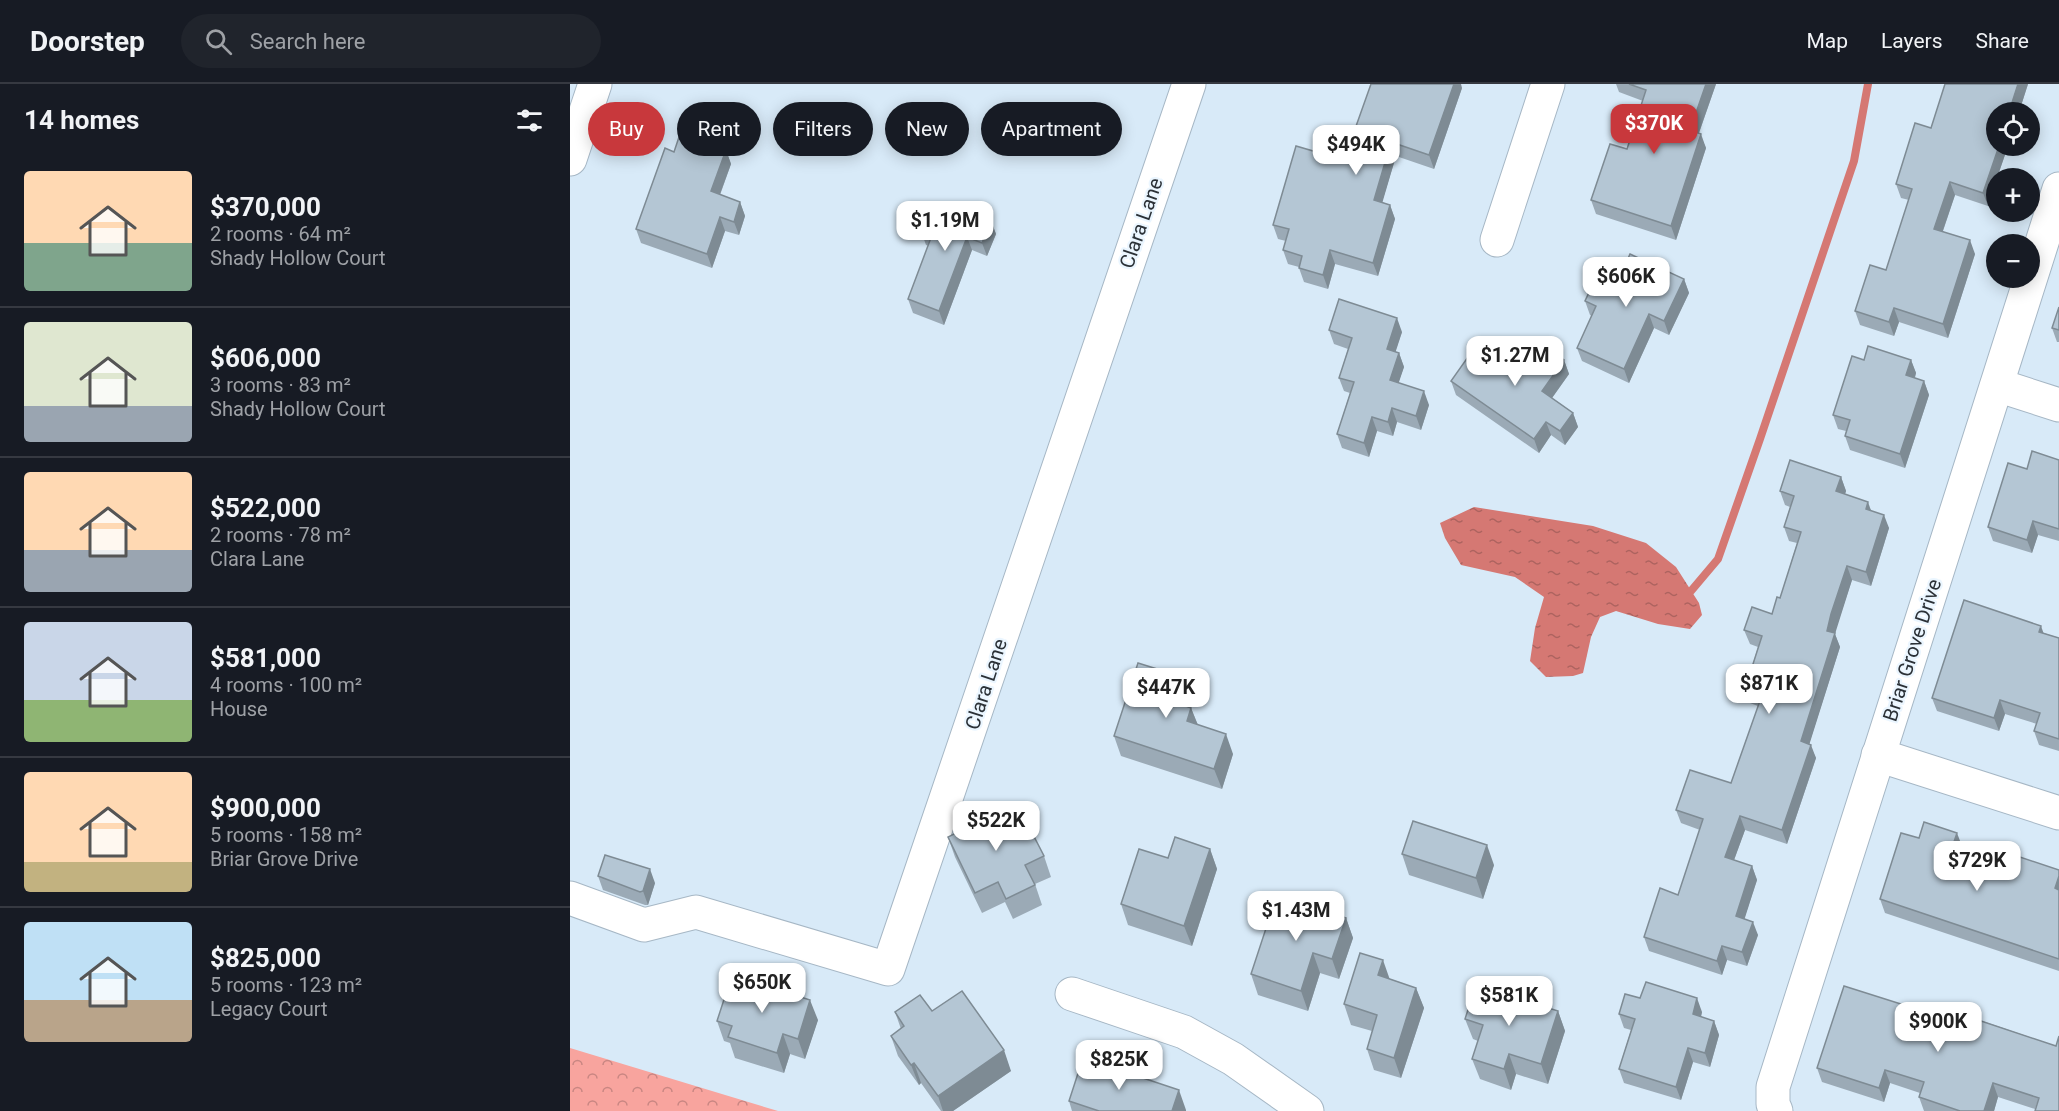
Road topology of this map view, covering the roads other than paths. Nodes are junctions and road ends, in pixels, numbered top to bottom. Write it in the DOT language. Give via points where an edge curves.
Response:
graph roads {
  1 [pos="595,84"];
  2 [pos="1189,84"];
  3 [pos="1548,84"];
  4 [pos="570,159"];
  5 [pos="2059,189"];
  6 [pos="1497,240"];
  7 [pos="1997,385"];
  8 [pos="2059,405"];
  9 [pos="1878,755"];
  10 [pos="2059,813"];
  11 [pos="570,898"];
  12 [pos="1072,994"];
  13 [pos="1307,1111"];
  14 [pos="1776,1111"];
  1 -- 4 [label="street"];
  2 -- 11 [label="street, Clara Lane" via="888,969 696,912 644,926"];
  3 -- 6 [label="street"];
  5 -- 7 [label="street, Briar Grove Drive"];
  7 -- 8 [label="street"];
  7 -- 9 [label="street, Briar Grove Drive"];
  9 -- 10 [label="street"];
  9 -- 14 [label="street, Briar Grove Drive" via="1773,1087"];
  12 -- 13 [label="street" via="1184,1032 1233,1059"];
}
